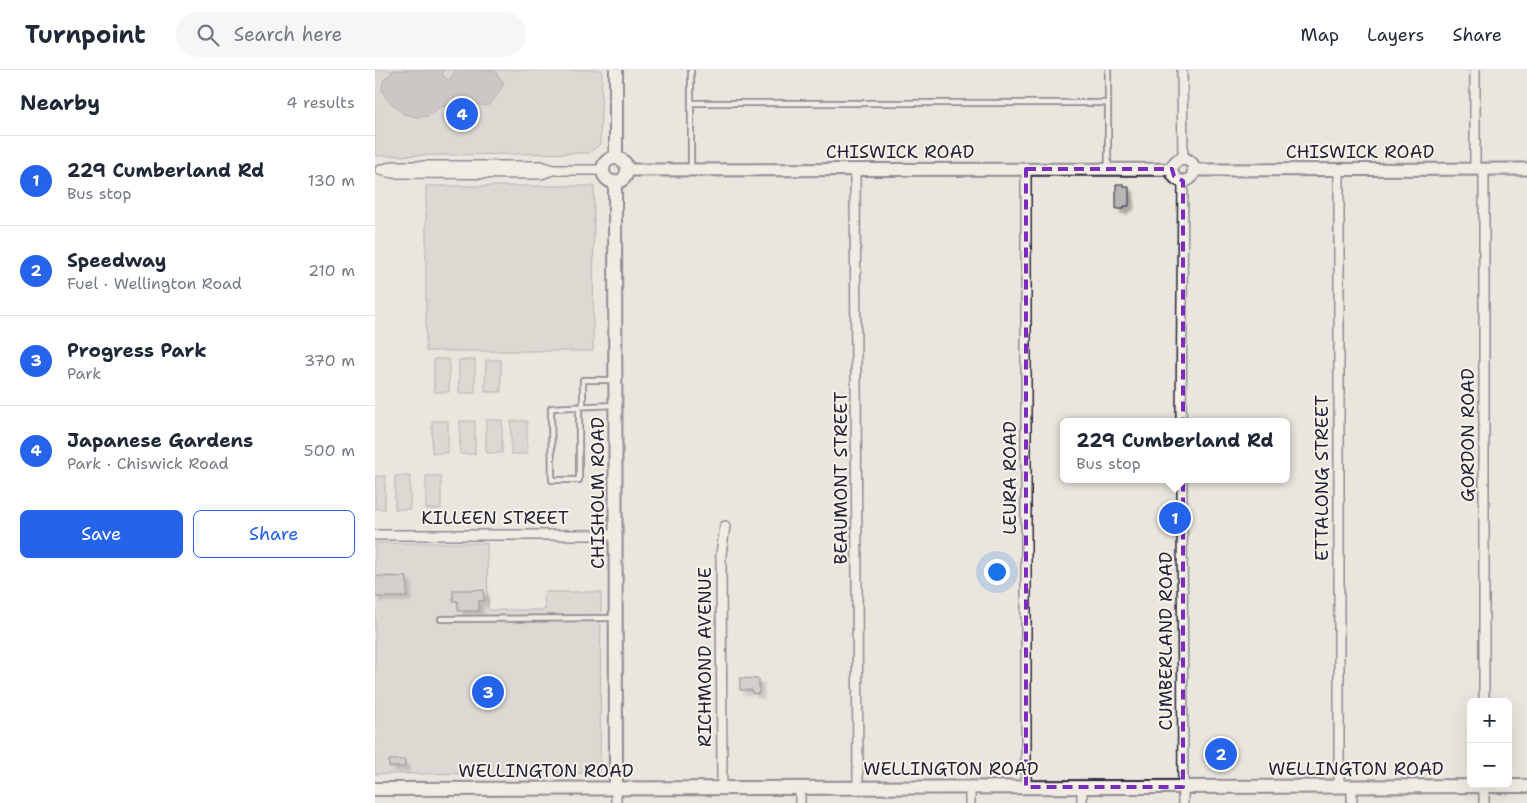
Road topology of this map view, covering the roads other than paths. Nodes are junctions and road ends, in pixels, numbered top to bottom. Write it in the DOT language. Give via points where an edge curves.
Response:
graph roads {
  1 [pos="616,70"];
  2 [pos="691,70"];
  3 [pos="1108,70"];
  4 [pos="1182,70"];
  5 [pos="1475,70"];
  6 [pos="1108,102"];
  7 [pos="691,103"];
  8 [pos="616,158"];
  9 [pos="1183,159"];
  10 [pos="1026,169"];
  11 [pos="1108,169"];
  12 [pos="1339,169"];
  13 [pos="1479,169"];
  14 [pos="1527,169"];
  15 [pos="377,170"];
  16 [pos="603,170"];
  17 [pos="627,170"];
  18 [pos="691,170"];
  19 [pos="855,170"];
  20 [pos="1172,170"];
  21 [pos="1193,170"];
  22 [pos="1183,181"];
  23 [pos="615,182"];
  24 [pos="615,380"];
  25 [pos="615,405"];
  26 [pos="581,406"];
  27 [pos="1181,418"];
  28 [pos="1181,483"];
  29 [pos="725,526"];
  30 [pos="375,535"];
  31 [pos="616,535"];
  32 [pos="616,618"];
  33 [pos="441,619"];
  34 [pos="1484,698"];
  35 [pos="1467,785"];
  36 [pos="1345,786"];
  37 [pos="1512,786"];
  38 [pos="1527,786"];
  39 [pos="722,787"];
  40 [pos="801,787"];
  41 [pos="858,787"];
  42 [pos="970,787"];
  43 [pos="1026,787"];
  44 [pos="1183,787"];
  45 [pos="616,788"];
  46 [pos="1083,788"];
  47 [pos="1484,788"];
  48 [pos="375,789"];
  49 [pos="616,803"];
  50 [pos="800,803"];
  51 [pos="970,803"];
  52 [pos="1082,803"];
  53 [pos="1183,803"];
  54 [pos="1352,803"];
  55 [pos="1484,803"];
  1 -- 8 [label="main road"];
  2 -- 7 [label="lane"];
  3 -- 6 [label="lane"];
  4 -- 9 [label="street"];
  5 -- 13 [label="street, GORDON ROAD"];
  6 -- 7 [label="lane"];
  6 -- 11 [label="lane"];
  7 -- 18 [label="lane"];
  8 -- 16 [label="main road" via="606,162"];
  8 -- 17 [label="main road" via="625,163"];
  9 -- 20 [label="street" via="1176,161"];
  9 -- 21 [label="street" via="1191,164"];
  10 -- 11 [label="street, CHISWICK ROAD"];
  10 -- 19 [label="street, CHISWICK ROAD"];
  10 -- 43 [label="street, LEURA ROAD"];
  11 -- 20 [label="street, CHISWICK ROAD"];
  12 -- 13 [label="street, CHISWICK ROAD"];
  12 -- 21 [label="street, CHISWICK ROAD"];
  12 -- 36 [label="street, ETTALONG STREET"];
  13 -- 14 [label="street, CHISWICK ROAD"];
  13 -- 34 [label="street, GORDON ROAD"];
  15 -- 16 [label="street" via="394,166 541,166 553,170"];
  16 -- 23 [label="main road" via="608,180"];
  17 -- 18 [label="street, CHISWICK ROAD"];
  17 -- 23 [label="main road" via="625,177"];
  18 -- 19 [label="street, CHISWICK ROAD"];
  19 -- 41 [label="street, BEAUMONT STREET"];
  20 -- 22 [label="street" via="1176,179"];
  21 -- 22 [label="street" via="1192,176"];
  22 -- 27 [label="street"];
  23 -- 24 [label="main road, CHISHOLM ROAD"];
  24 -- 25 [label="main road, CHISHOLM ROAD"];
  24 -- 26 [label="lane" via="583,380"];
  25 -- 26 [label="lane"];
  25 -- 31 [label="main road, CHISHOLM ROAD"];
  26 -- 26 [label="lane" via="579,480 552,480 551,408"];
  28 -- 44 [label="street, CUMBERLAND ROAD"];
  29 -- 39 [label="street, RICHMOND AVENUE" via="721,554"];
  30 -- 31 [label="street, KILLEEN STREET"];
  31 -- 32 [label="main road, CHISHOLM ROAD"];
  32 -- 33 [label="lane"];
  32 -- 45 [label="main road, CHISHOLM ROAD"];
  35 -- 36 [label="main road, WELLINGTON ROAD"];
  36 -- 44 [label="main road, WELLINGTON ROAD"];
  36 -- 54 [label="street, ETTALONG STREET"];
  37 -- 38 [label="main road, WELLINGTON ROAD"];
  39 -- 40 [label="main road, WELLINGTON ROAD"];
  39 -- 45 [label="main road, WELLINGTON ROAD"];
  40 -- 41 [label="main road, WELLINGTON ROAD"];
  40 -- 50 [label="street"];
  41 -- 42 [label="main road, WELLINGTON ROAD"];
  42 -- 43 [label="main road, WELLINGTON ROAD"];
  42 -- 51 [label="street"];
  43 -- 46 [label="main road, WELLINGTON ROAD"];
  44 -- 46 [label="main road, WELLINGTON ROAD"];
  44 -- 53 [label="street, CUMBERLAND ROAD"];
  45 -- 48 [label="main road, WELLINGTON ROAD"];
  45 -- 49 [label="street, CHISHOLM ROAD"];
  46 -- 52 [label="street"];
  47 -- 55 [label="street"];
}
